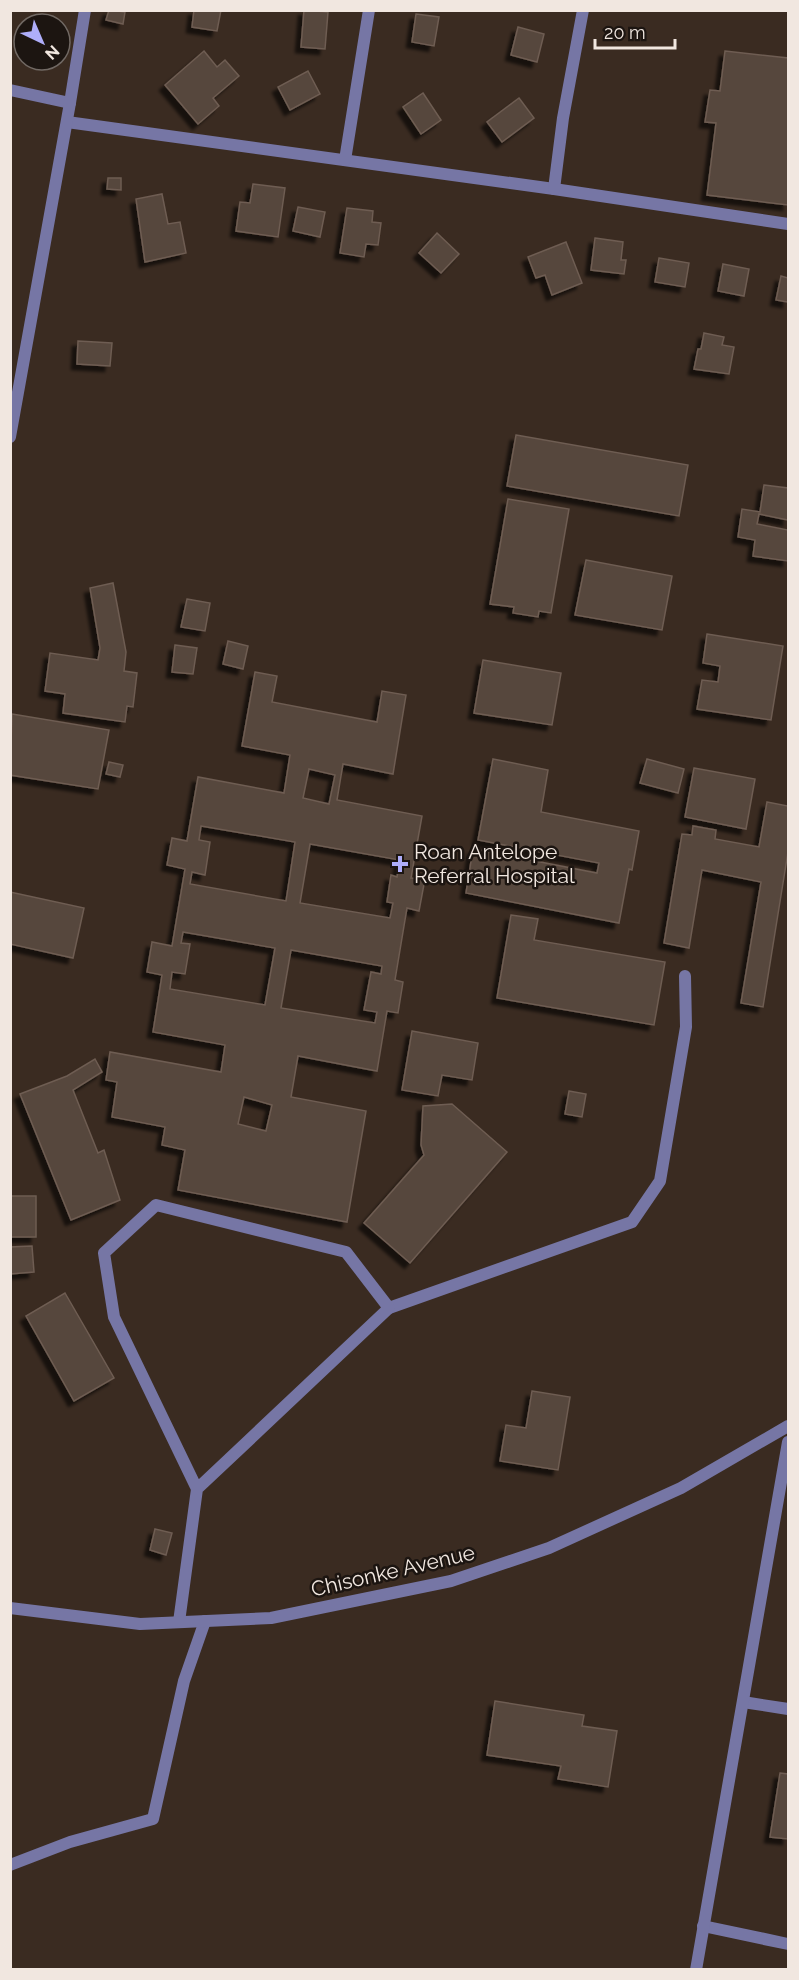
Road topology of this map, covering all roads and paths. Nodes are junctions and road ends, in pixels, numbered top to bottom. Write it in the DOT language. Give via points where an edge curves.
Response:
graph roads {
  1 [pos="85,10"];
  2 [pos="369,10"];
  3 [pos="583,10"];
  4 [pos="10,90"];
  5 [pos="70,103"];
  6 [pos="67,122"];
  7 [pos="345,160"];
  8 [pos="554,189"];
  9 [pos="789,224"];
  10 [pos="10,437"];
  11 [pos="685,976"];
  12 [pos="389,1308"];
  13 [pos="789,1426"];
  14 [pos="789,1442"];
  15 [pos="196,1490"];
  16 [pos="10,1608"];
  17 [pos="205,1621"];
  18 [pos="179,1622"];
  19 [pos="743,1702"];
  20 [pos="789,1709"];
  21 [pos="10,1865"];
  22 [pos="704,1926"];
  23 [pos="789,1944"];
  24 [pos="696,1970"];
  1 -- 5 [label="street"];
  2 -- 7 [label="street"];
  3 -- 8 [label="street"];
  4 -- 5 [label="street"];
  5 -- 6 [label="street"];
  6 -- 7 [label="street"];
  6 -- 10 [label="street"];
  7 -- 8 [label="street"];
  8 -- 9 [label="street"];
  11 -- 12 [label="street" via="686,1027 660,1181 632,1222"];
  12 -- 15 [label="street"];
  12 -- 15 [label="street" via="346,1252 156,1205 104,1253 114,1317"];
  13 -- 17 [label="street, Chisonke Avenue" via="681,1488 549,1548 472,1574 271,1618"];
  14 -- 19 [label="street"];
  15 -- 18 [label="street"];
  16 -- 18 [label="street, Chisonke Avenue" via="140,1624"];
  17 -- 18 [label="street, Chisonke Avenue"];
  17 -- 21 [label="street" via="184,1681 153,1819 70,1842"];
  19 -- 20 [label="street"];
  19 -- 22 [label="street"];
  22 -- 23 [label="street"];
  22 -- 24 [label="street"];
}
